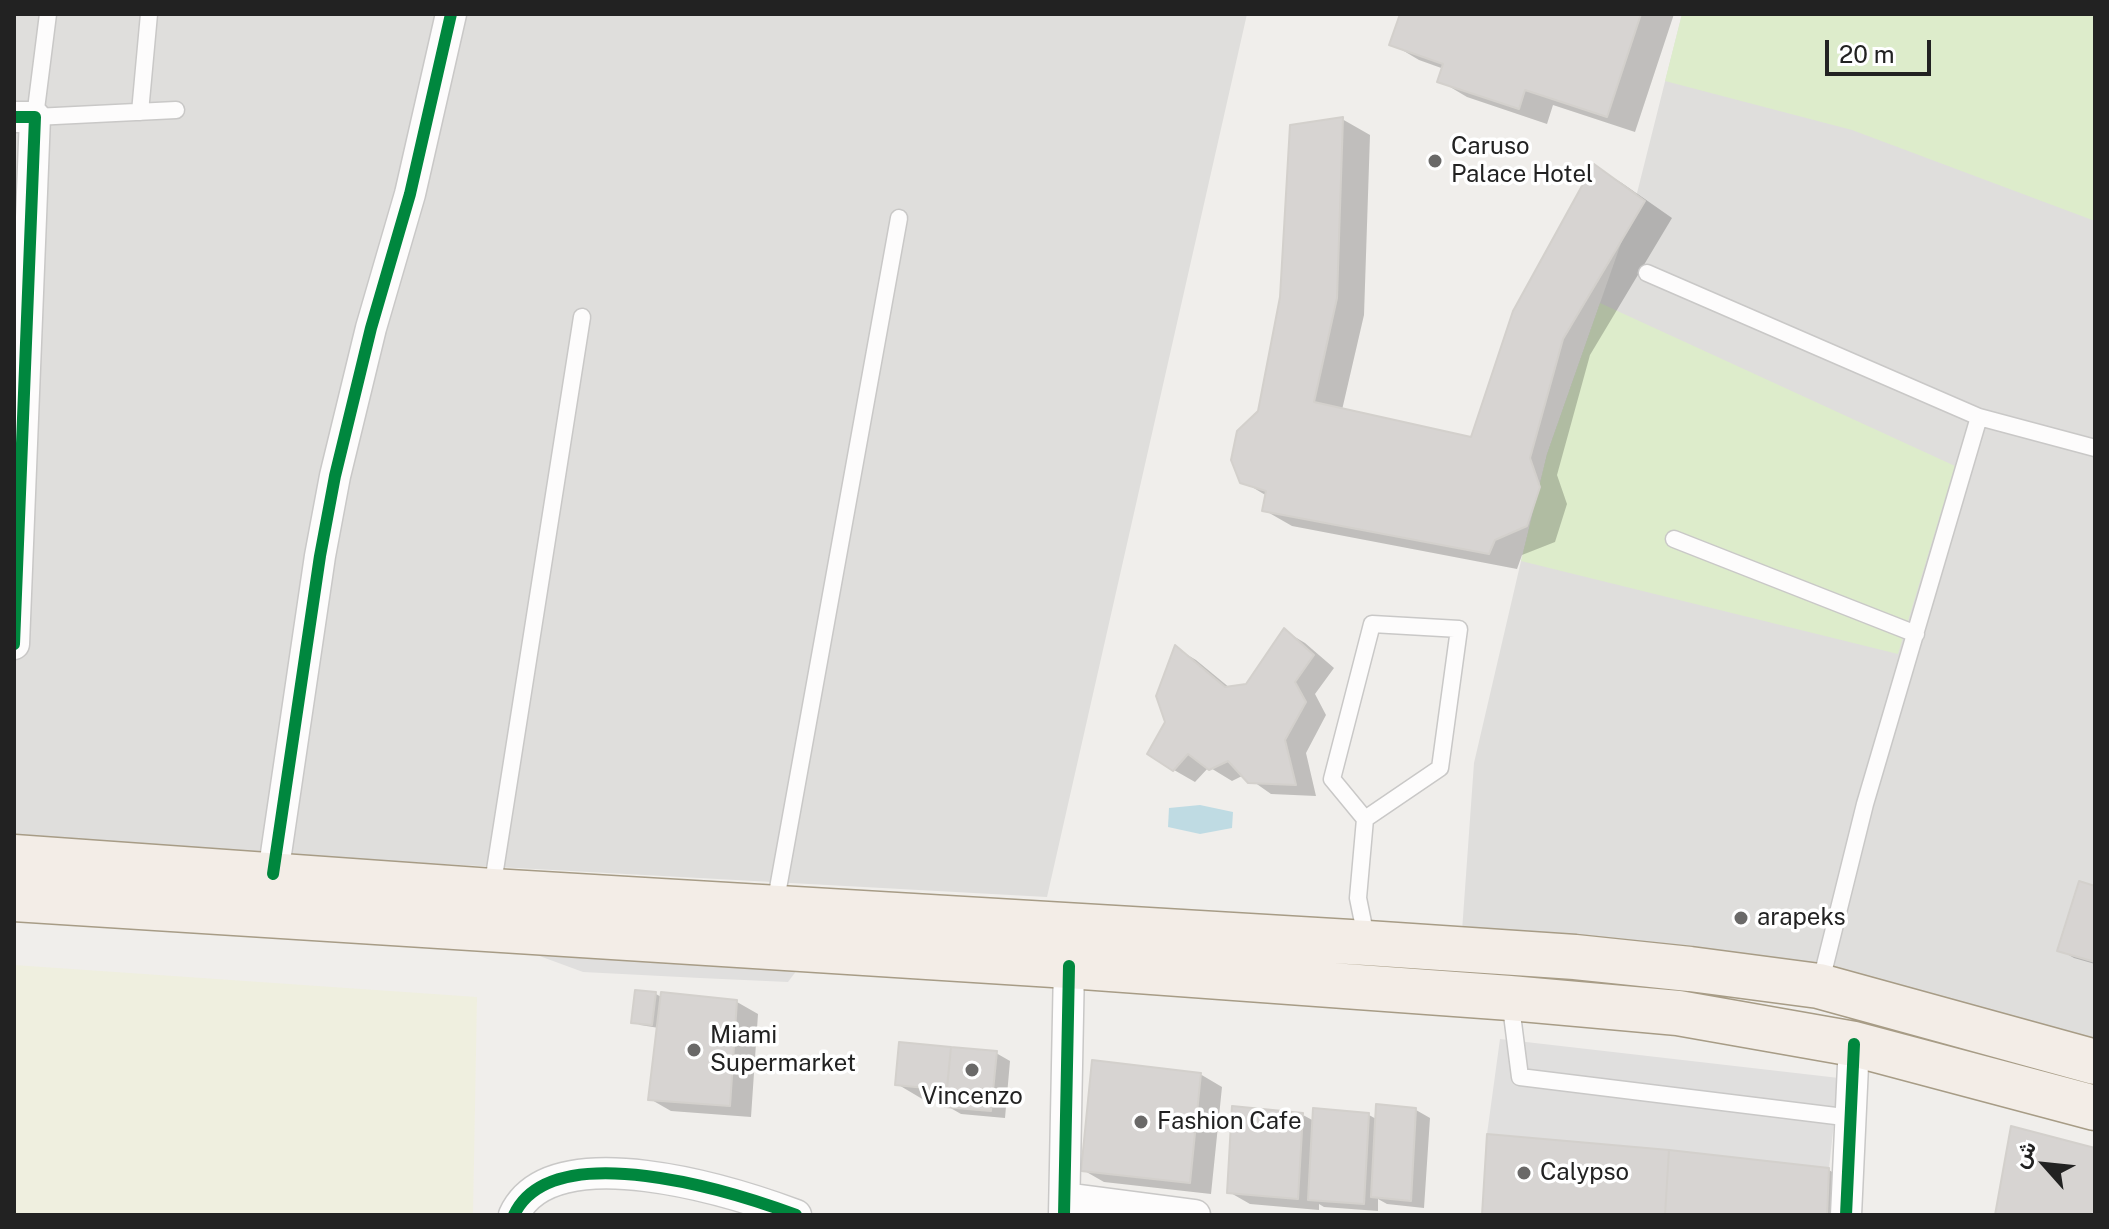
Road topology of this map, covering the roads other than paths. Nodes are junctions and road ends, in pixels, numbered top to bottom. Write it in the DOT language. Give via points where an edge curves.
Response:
graph roads {
  1 [pos="48,14"];
  2 [pos="149,14"];
  3 [pos="451,14"];
  4 [pos="176,110"];
  5 [pos="140,112"];
  6 [pos="25,117"];
  7 [pos="899,218"];
  8 [pos="1647,273"];
  9 [pos="582,317"];
  10 [pos="1979,417"];
  11 [pos="2095,448"];
  12 [pos="1674,539"];
  13 [pos="1916,634"];
  14 [pos="14,644"];
  15 [pos="1365,819"];
  16 [pos="14,857"];
  17 [pos="273,874"];
  18 [pos="492,891"];
  19 [pos="14,899"];
  20 [pos="775,906"];
  21 [pos="1367,943"];
  22 [pos="1069,966"];
  23 [pos="1819,986"];
  24 [pos="1510,998"];
  25 [pos="1854,1044"];
  26 [pos="2095,1062"];
  27 [pos="2095,1108"];
  28 [pos="1852,1118"];
  29 [pos="1064,1206"];
  30 [pos="514,1215"];
  31 [pos="796,1215"];
  32 [pos="1195,1215"];
  33 [pos="1846,1215"];
  1 -- 6 [label="lane"];
  2 -- 5 [label="lane"];
  3 -- 17 [label="street" via="410,194 335,476"];
  4 -- 5 [label="lane"];
  5 -- 6 [label="lane"];
  6 -- 14 [label="street"];
  7 -- 20 [label="lane"];
  8 -- 10 [label="lane"];
  9 -- 18 [label="lane"];
  10 -- 11 [label="lane"];
  10 -- 13 [label="lane"];
  12 -- 13 [label="lane"];
  13 -- 23 [label="lane" via="1861,818"];
  15 -- 15 [label="lane" via="1440,768 1459,629 1372,624 1332,779"];
  15 -- 21 [label="lane" via="1358,898"];
  16 -- 17 [label="main road"];
  17 -- 18 [label="main road"];
  18 -- 20 [label="main road"];
  19 -- 22 [label="main road"];
  20 -- 21 [label="main road"];
  21 -- 23 [label="main road" via="1575,957"];
  22 -- 24 [label="main road"];
  22 -- 29 [label="street"];
  23 -- 26 [label="main road"];
  24 -- 25 [label="main road" via="1678,1013"];
  24 -- 28 [label="lane" via="1520,1077"];
  25 -- 27 [label="main road"];
  25 -- 28 [label="street"];
  28 -- 33 [label="street"];
  29 -- 32 [label="street"];
  30 -- 31 [label="street" via="523,1200 552,1182 615,1173 680,1181"];
}
